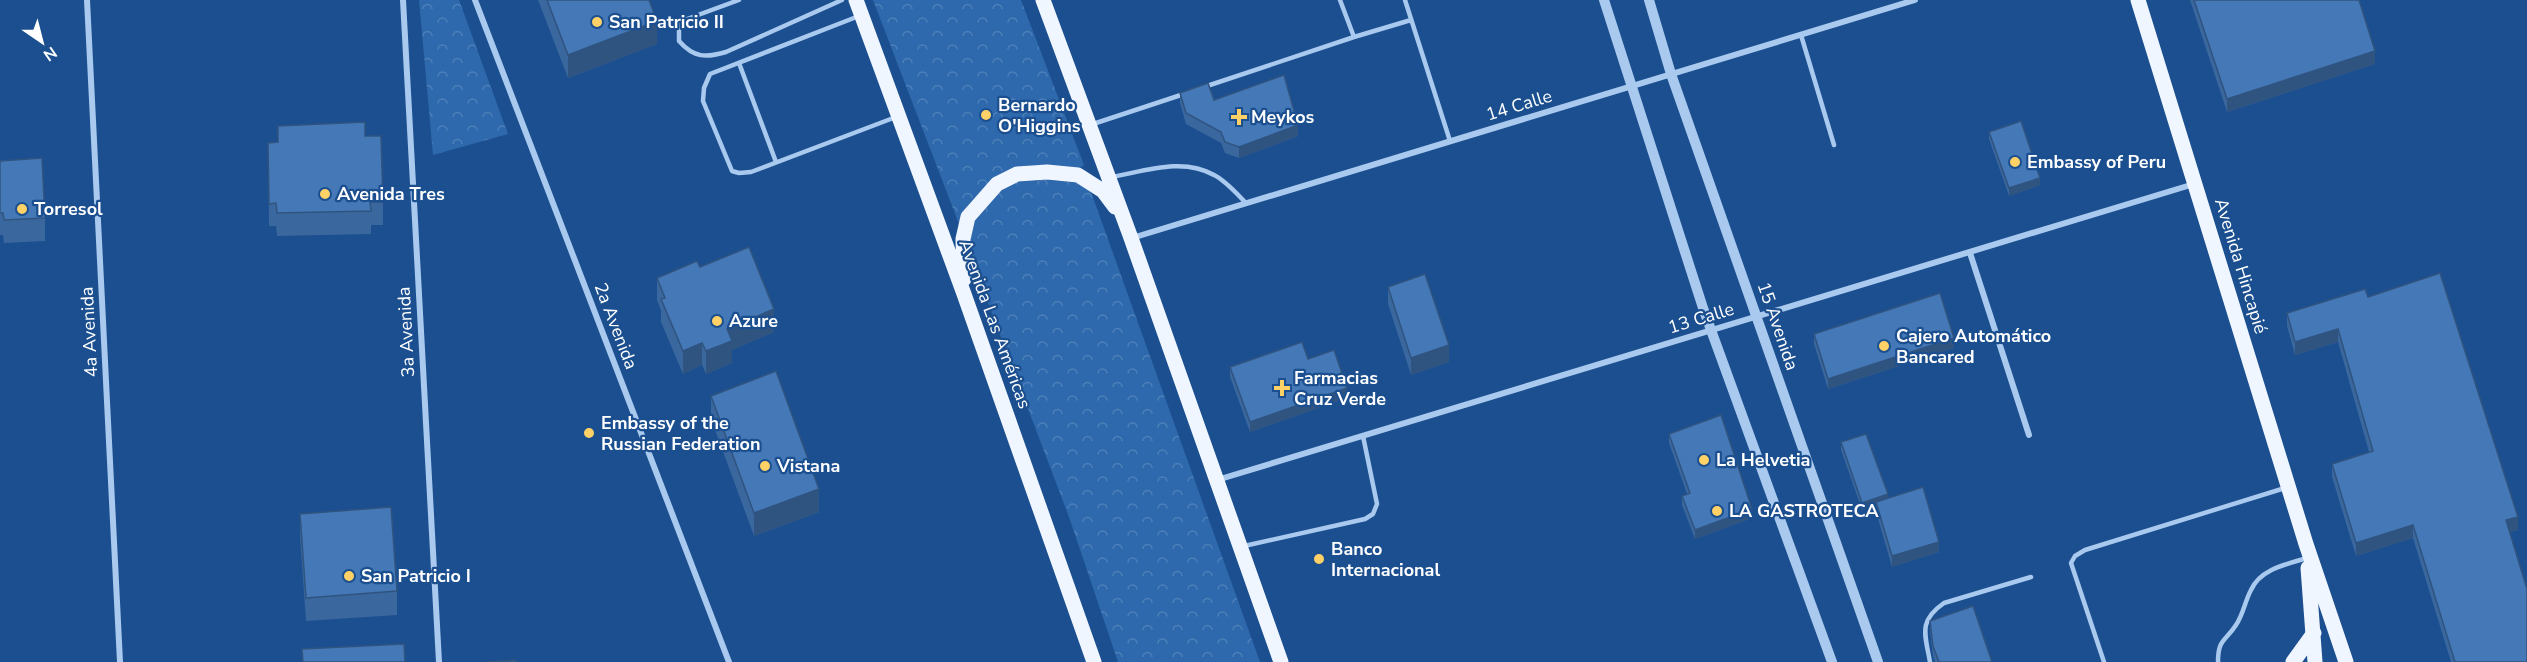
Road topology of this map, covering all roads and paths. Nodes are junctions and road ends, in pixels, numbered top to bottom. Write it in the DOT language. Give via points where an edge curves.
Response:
graph roads {
  1 [pos="87,0"];
  2 [pos="403,0"];
  3 [pos="475,0"];
  4 [pos="739,0"];
  5 [pos="842,0"];
  6 [pos="1043,0"];
  7 [pos="1340,0"];
  8 [pos="1405,0"];
  9 [pos="1604,0"];
  10 [pos="1649,0"];
  11 [pos="1913,0"];
  12 [pos="2138,0"];
  13 [pos="859,7"];
  14 [pos="1411,20"];
  15 [pos="1801,34"];
  16 [pos="1354,37"];
  17 [pos="739,63"];
  18 [pos="1671,74"];
  19 [pos="1632,87"];
  20 [pos="899,116"];
  21 [pos="1090,125"];
  22 [pos="1450,141"];
  23 [pos="1834,146"];
  24 [pos="776,162"];
  25 [pos="1109,177"];
  26 [pos="2195,184"];
  27 [pos="1246,203"];
  28 [pos="1124,219"];
  29 [pos="1131,238"];
  30 [pos="1970,253"];
  31 [pos="964,294"];
  32 [pos="1758,317"];
  33 [pos="1712,331"];
  34 [pos="2029,435"];
  35 [pos="1363,436"];
  36 [pos="1216,481"];
  37 [pos="2288,487"];
  38 [pos="1240,547"];
  39 [pos="2306,551"];
  40 [pos="2031,578"];
  41 [pos="2314,633"];
  42 [pos="120,662"];
  43 [pos="439,662"];
  44 [pos="729,662"];
  45 [pos="1094,662"];
  46 [pos="1281,662"];
  47 [pos="1832,662"];
  48 [pos="1878,662"];
  49 [pos="1930,662"];
  50 [pos="2103,662"];
  51 [pos="2218,662"];
  52 [pos="2293,662"];
  53 [pos="2315,662"];
  54 [pos="2346,662"];
  1 -- 42 [label="street, 4a Avenida"];
  2 -- 43 [label="street, 3a Avenida"];
  3 -- 44 [label="street, 2a Avenida"];
  4 -- 5 [label="lane" via="679,22 679,41 688,51 708,58"];
  6 -- 21 [label="main road"];
  7 -- 16 [label="lane"];
  8 -- 14 [label="lane"];
  9 -- 19 [label="street"];
  10 -- 18 [label="street, 15 Avenida"];
  11 -- 15 [label="street, 14 Calle"];
  12 -- 26 [label="main road, Avenida Hincapié"];
  13 -- 17 [label="lane"];
  13 -- 20 [label="main road, Avenida Las Américas"];
  14 -- 16 [label="lane"];
  14 -- 22 [label="lane"];
  15 -- 18 [label="street, 14 Calle"];
  15 -- 23 [label="lane"];
  16 -- 21 [label="lane"];
  17 -- 24 [label="lane"];
  17 -- 24 [label="lane" via="710,74 703,101 732,171 745,173"];
  18 -- 19 [label="street, 14 Calle"];
  18 -- 32 [label="street, 15 Avenida"];
  19 -- 22 [label="street, 14 Calle"];
  19 -- 33 [label="street"];
  20 -- 24 [label="lane"];
  20 -- 31 [label="main road, Avenida Las Américas"];
  21 -- 25 [label="main road"];
  22 -- 27 [label="street, 14 Calle"];
  25 -- 27 [label="lane" via="1193,166 1216,175"];
  25 -- 28 [label="main road"];
  26 -- 30 [label="street, 13 Calle"];
  26 -- 37 [label="main road, Avenida Hincapié"];
  27 -- 29 [label="street, 14 Calle"];
  28 -- 29 [label="main road"];
  28 -- 31 [label="main road" via="1103,191 1078,175 1017,174 997,184 968,217 963,239"];
  29 -- 36 [label="main road"];
  30 -- 32 [label="street, 13 Calle"];
  30 -- 34 [label="street"];
  31 -- 45 [label="main road, Avenida Las Américas"];
  32 -- 33 [label="street, 13 Calle"];
  32 -- 48 [label="street, 15 Avenida"];
  33 -- 35 [label="street, 13 Calle"];
  33 -- 47 [label="street"];
  35 -- 36 [label="street, 13 Calle"];
  35 -- 38 [label="lane" via="1377,504 1373,514"];
  36 -- 38 [label="main road"];
  37 -- 39 [label="main road, Avenida Hincapié"];
  37 -- 50 [label="lane" via="2075,556 2072,563"];
  38 -- 46 [label="main road"];
  39 -- 41 [label="main road, Avenida Hincapié"];
  39 -- 51 [label="lane" via="2264,574 2252,587 2238,623 2218,648"];
  39 -- 54 [label="main road, Avenida Hincapié"];
  40 -- 49 [label="lane" via="1935,609 1924,632"];
  41 -- 52 [label="main road"];
  41 -- 53 [label="main road, Avenida Hincapié"];
}
